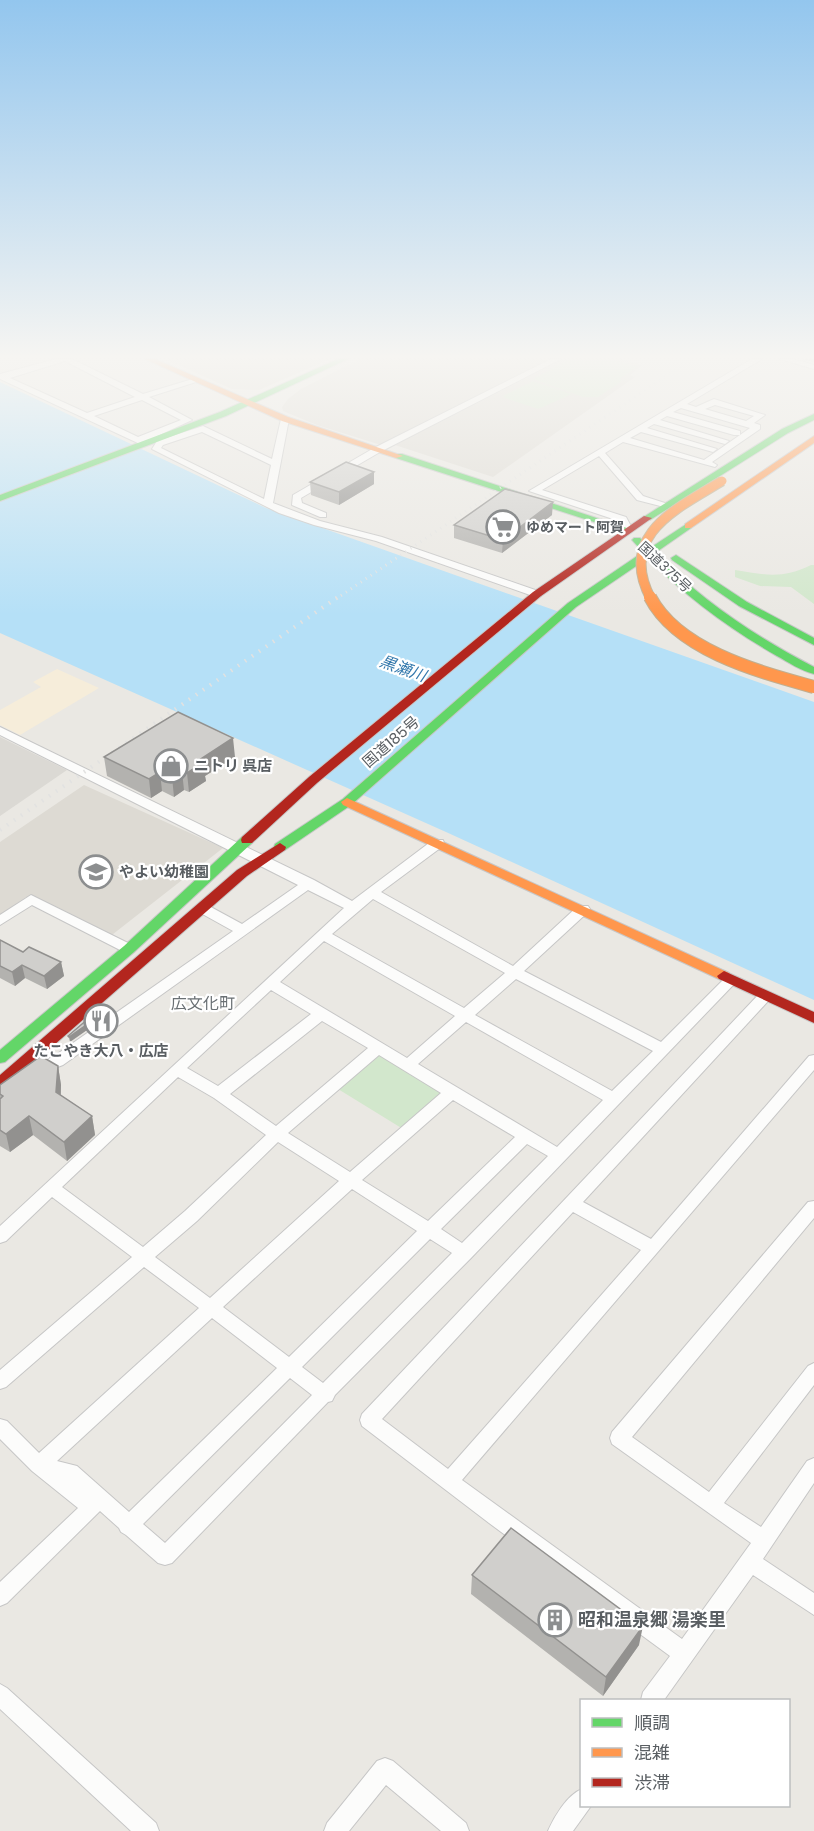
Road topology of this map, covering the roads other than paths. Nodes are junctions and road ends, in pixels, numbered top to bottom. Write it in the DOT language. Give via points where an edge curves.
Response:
graph roads {
  1 [pos="149,444"];
  2 [pos="235,444"];
  3 [pos="280,444"];
  4 [pos="361,444"];
  5 [pos="388,444"];
  6 [pos="613,444"];
  7 [pos="641,444"];
  8 [pos="693,444"];
  9 [pos="695,444"];
  10 [pos="732,444"];
  11 [pos="768,444"];
  12 [pos="778,444"];
  13 [pos="787,444"];
  14 [pos="806,444"];
  15 [pos="145,445"];
  16 [pos="713,449"];
  17 [pos="377,450"];
  18 [pos="600,452"];
  19 [pos="678,455"];
  20 [pos="705,463"];
  21 [pos="276,464"];
  22 [pos="725,478"];
  23 [pos="0,498"];
  24 [pos="268,503"];
  25 [pos="665,506"];
  26 [pos="628,530"];
  27 [pos="379,539"];
  28 [pos="662,544"];
  29 [pos="648,553"];
  30 [pos="676,558"];
  31 [pos="534,596"];
  32 [pos="721,617"];
  33 [pos="814,642"];
  34 [pos="814,661"];
  35 [pos="814,671"];
  36 [pos="814,679"];
  37 [pos="814,685"];
  38 [pos="0,730"];
  39 [pos="349,800"];
  40 [pos="438,843"];
  41 [pos="237,850"];
  42 [pos="260,860"];
  43 [pos="309,884"];
  44 [pos="371,892"];
  45 [pos="353,907"];
  46 [pos="202,908"];
  47 [pos="583,909"];
  48 [pos="0,921"];
  49 [pos="244,931"];
  50 [pos="323,935"];
  51 [pos="129,949"];
  52 [pos="514,972"];
  53 [pos="731,980"];
  54 [pos="270,983"];
  55 [pos="765,996"];
  56 [pos="321,1014"];
  57 [pos="464,1015"];
  58 [pos="814,1018"];
  59 [pos="379,1047"];
  60 [pos="662,1048"];
  61 [pos="0,1058"];
  62 [pos="814,1060"];
  63 [pos="409,1064"];
  64 [pos="19,1067"];
  65 [pos="177,1069"];
  66 [pos="0,1083"];
  67 [pos="452,1092"];
  68 [pos="219,1094"];
  69 [pos="613,1099"];
  70 [pos="277,1134"];
  71 [pos="525,1136"];
  72 [pos="558,1155"];
  73 [pos="351,1181"];
  74 [pos="51,1187"];
  75 [pos="571,1203"];
  76 [pos="814,1207"];
  77 [pos="429,1232"];
  78 [pos="0,1236"];
  79 [pos="653,1248"];
  80 [pos="465,1253"];
  81 [pos="143,1257"];
  82 [pos="210,1309"];
  83 [pos="288,1368"];
  84 [pos="814,1371"];
  85 [pos="0,1381"];
  86 [pos="326,1395"];
  87 [pos="0,1427"];
  88 [pos="39,1465"];
  89 [pos="814,1467"];
  90 [pos="450,1480"];
  91 [pos="711,1505"];
  92 [pos="128,1526"];
  93 [pos="763,1540"];
  94 [pos="751,1562"];
  95 [pos="0,1596"];
  96 [pos="814,1605"];
  97 [pos="684,1653"];
  98 [pos="0,1695"];
  99 [pos="652,1699"];
  100 [pos="580,1803"];
  101 [pos="148,1831"];
  102 [pos="335,1831"];
  103 [pos="458,1831"];
  104 [pos="559,1831"];
  1 -- 15 [label="street"];
  2 -- 21 [label="street"];
  3 -- 21 [label="street"];
  4 -- 17 [label="main road"];
  5 -- 17 [label="street"];
  6 -- 18 [label="street"];
  7 -- 19 [label="street"];
  8 -- 19 [label="street"];
  9 -- 16 [label="street"];
  10 -- 20 [label="street"];
  11 -- 22 [label="main road, 国道185号"];
  12 -- 22 [label="main road"];
  13 -- 22 [label="main road"];
  14 -- 28 [label="main road, 国道185号"];
  15 -- 23 [label="main road"];
  15 -- 24 [label="street"];
  17 -- 26 [label="main road"];
  17 -- 27 [label="street" via="296,498 297,505 367,530"];
  18 -- 25 [label="street" via="640,498"];
  18 -- 26 [label="street" via="534,490 623,519"];
  19 -- 20 [label="street"];
  20 -- 22 [label="street"];
  21 -- 24 [label="street"];
  22 -- 25 [label="main road, 国道185号"];
  22 -- 36 [label="main road" via="664,532 650,563 654,585 670,608 711,640"];
  22 -- 37 [label="main road, bridge" via="650,534 639,564 644,587 658,610 704,646 750,667"];
  24 -- 27 [label="street" via="317,523"];
  25 -- 26 [label="main road, 国道185号"];
  26 -- 28 [label="main road, 国道375号"];
  26 -- 29 [label="main road, 国道375号"];
  26 -- 31 [label="main road, 国道185号"];
  27 -- 31 [label="street"];
  28 -- 29 [label="main road, 国道185号"];
  28 -- 30 [label="main road, 国道375号"];
  29 -- 32 [label="main road, 国道375号"];
  29 -- 39 [label="main road, 国道185号" via="572,605"];
  30 -- 33 [label="main road" via="745,607"];
  30 -- 34 [label="main road" via="744,620"];
  31 -- 41 [label="main road, 国道185号" via="313,780"];
  32 -- 35 [label="main road" via="771,651"];
  32 -- 37 [label="main road" via="773,659"];
  38 -- 41 [label="street"];
  39 -- 40 [label="main road"];
  39 -- 42 [label="main road, 国道185号"];
  40 -- 44 [label="street"];
  40 -- 47 [label="main road"];
  41 -- 42 [label="street"];
  41 -- 51 [label="main road, 国道185号"];
  42 -- 43 [label="street"];
  42 -- 46 [label="main road, 国道185号"];
  43 -- 45 [label="street"];
  43 -- 49 [label="street"];
  44 -- 45 [label="street"];
  44 -- 52 [label="street"];
  45 -- 50 [label="street"];
  46 -- 49 [label="street"];
  46 -- 64 [label="main road, 国道185号"];
  47 -- 52 [label="street"];
  47 -- 53 [label="main road"];
  48 -- 51 [label="street" via="31,899"];
  49 -- 64 [label="street" via="58,1061 37,1070"];
  50 -- 54 [label="street"];
  50 -- 57 [label="street"];
  51 -- 61 [label="main road, 国道185号"];
  52 -- 57 [label="street"];
  52 -- 60 [label="street"];
  53 -- 55 [label="main road"];
  53 -- 60 [label="street"];
  54 -- 56 [label="street"];
  54 -- 65 [label="street"];
  55 -- 58 [label="main road"];
  55 -- 75 [label="street"];
  56 -- 59 [label="street"];
  56 -- 68 [label="street"];
  57 -- 63 [label="street"];
  57 -- 69 [label="street"];
  59 -- 63 [label="street"];
  59 -- 70 [label="street"];
  60 -- 69 [label="street"];
  62 -- 79 [label="street"];
  63 -- 67 [label="street"];
  64 -- 66 [label="main road, 国道185号"];
  65 -- 68 [label="street"];
  65 -- 74 [label="street"];
  67 -- 71 [label="street"];
  67 -- 73 [label="street"];
  68 -- 70 [label="street"];
  69 -- 72 [label="street"];
  70 -- 73 [label="street"];
  70 -- 81 [label="street"];
  71 -- 72 [label="street"];
  71 -- 77 [label="street"];
  72 -- 80 [label="street"];
  73 -- 77 [label="street"];
  73 -- 82 [label="street"];
  74 -- 78 [label="street"];
  74 -- 81 [label="street"];
  75 -- 79 [label="street"];
  75 -- 90 [label="street" via="369,1420"];
  76 -- 91 [label="street" via="619,1438"];
  77 -- 80 [label="street"];
  77 -- 83 [label="street"];
  79 -- 90 [label="street"];
  80 -- 86 [label="street"];
  81 -- 82 [label="street"];
  81 -- 85 [label="street"];
  82 -- 83 [label="street"];
  82 -- 88 [label="street"];
  83 -- 86 [label="street"];
  83 -- 92 [label="street"];
  84 -- 91 [label="street"];
  86 -- 92 [label="street" via="165,1556"];
  87 -- 88 [label="street"];
  88 -- 92 [label="street" via="70,1472"];
  88 -- 95 [label="street" via="92,1508"];
  89 -- 93 [label="street"];
  90 -- 97 [label="street"];
  91 -- 93 [label="street"];
  93 -- 94 [label="street"];
  94 -- 96 [label="street"];
  94 -- 97 [label="street"];
  97 -- 99 [label="street"];
  98 -- 101 [label="street"];
  100 -- 104 [label="street"];
  102 -- 103 [label="street" via="385,1769"];
}
